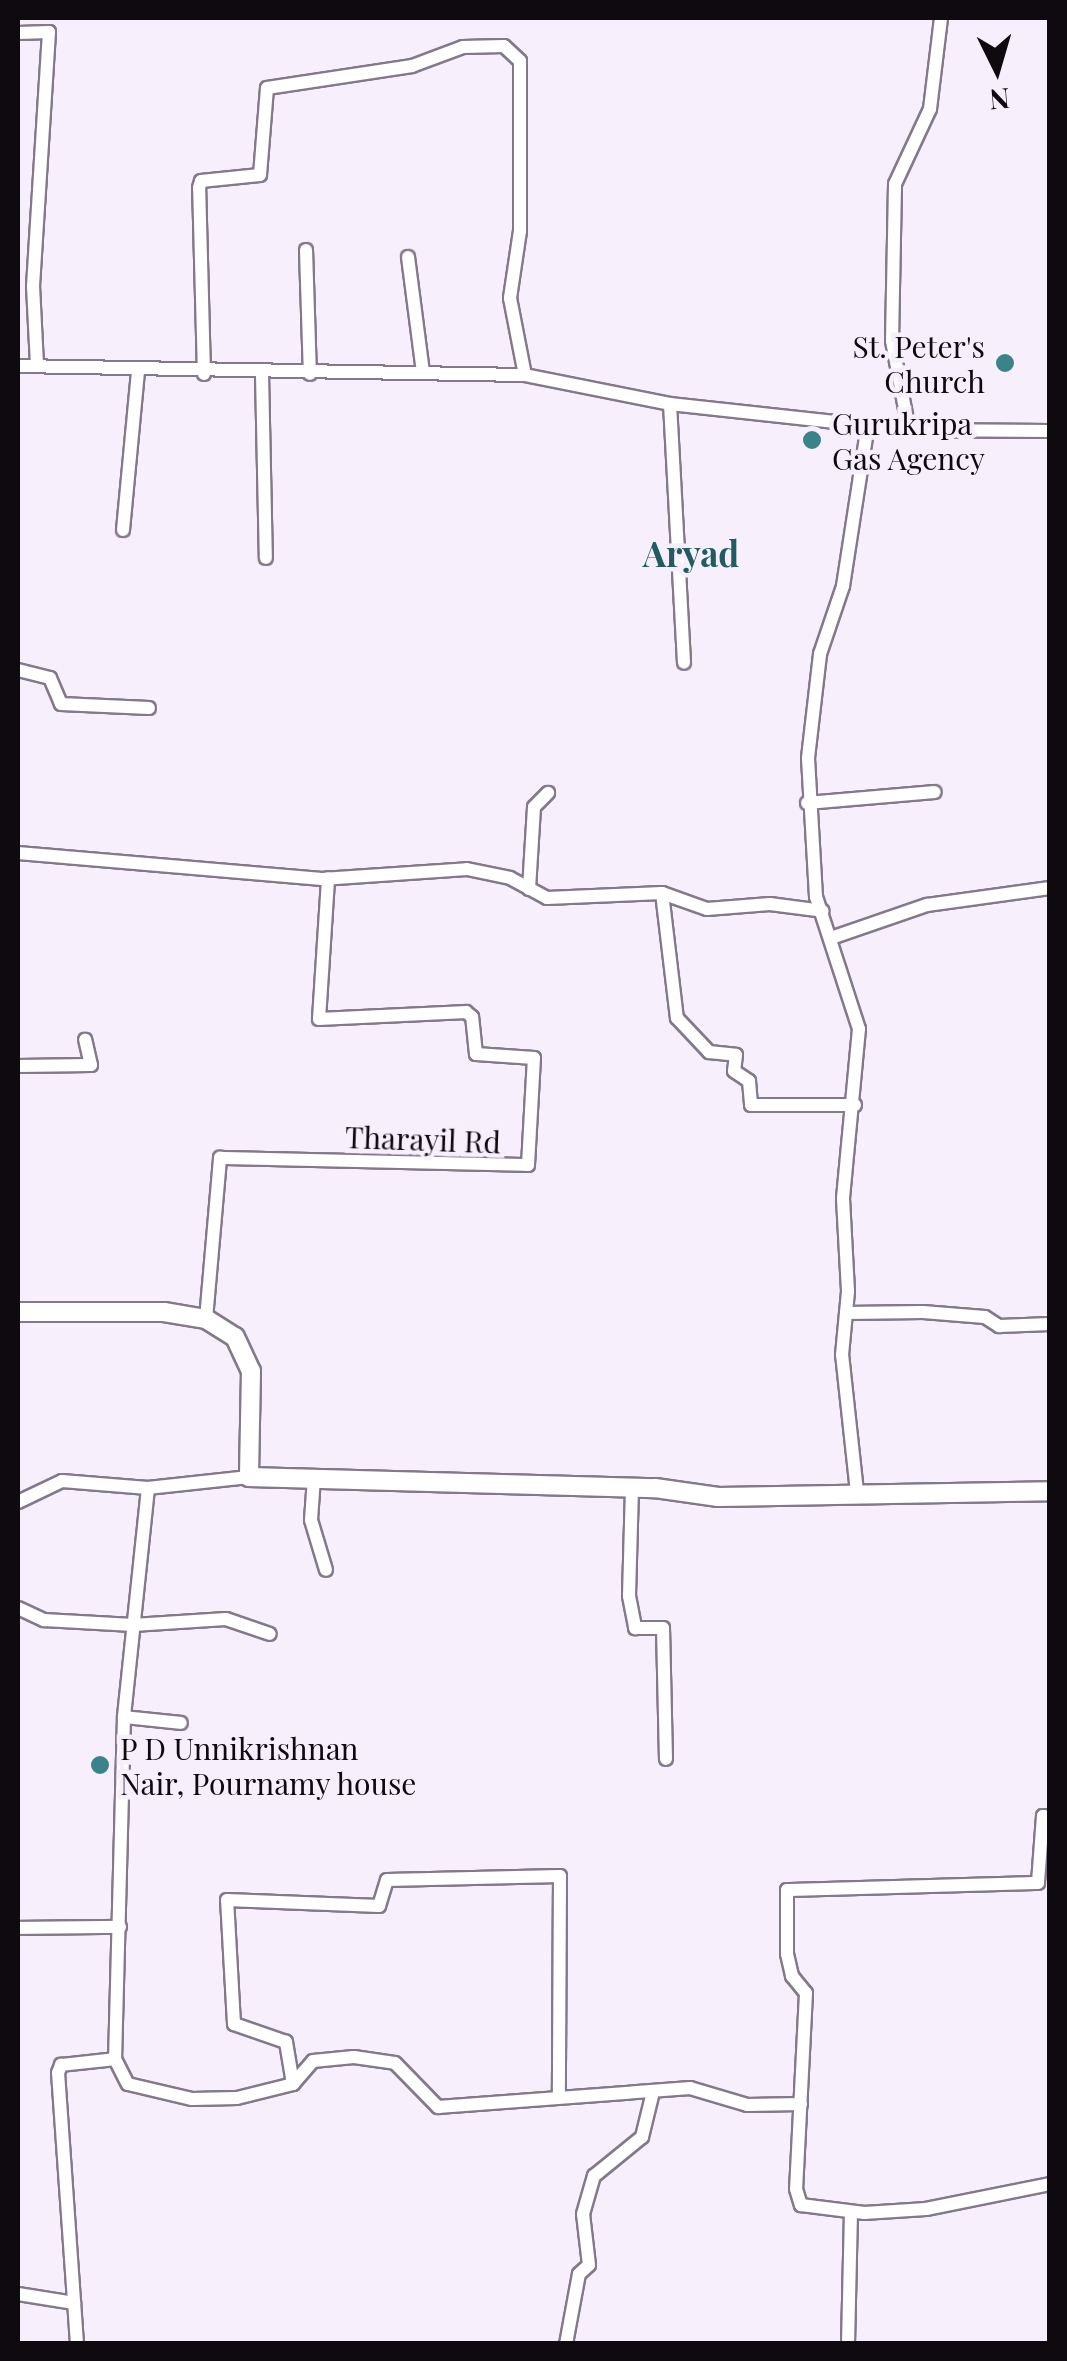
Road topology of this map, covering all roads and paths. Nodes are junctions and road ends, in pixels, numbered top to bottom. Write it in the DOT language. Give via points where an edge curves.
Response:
graph roads {
  1 [pos="941,18"];
  2 [pos="18,34"];
  3 [pos="306,250"];
  4 [pos="408,257"];
  5 [pos="37,364"];
  6 [pos="18,366"];
  7 [pos="138,370"];
  8 [pos="423,372"];
  9 [pos="204,374"];
  10 [pos="262,374"];
  11 [pos="310,374"];
  12 [pos="524,375"];
  13 [pos="670,404"];
  14 [pos="868,424"];
  15 [pos="909,430"];
  16 [pos="1050,431"];
  17 [pos="123,530"];
  18 [pos="266,558"];
  19 [pos="684,663"];
  20 [pos="18,670"];
  21 [pos="150,708"];
  22 [pos="936,792"];
  23 [pos="548,793"];
  24 [pos="808,802"];
  25 [pos="18,853"];
  26 [pos="328,878"];
  27 [pos="529,888"];
  28 [pos="1050,888"];
  29 [pos="662,893"];
  30 [pos="823,911"];
  31 [pos="831,938"];
  32 [pos="86,1040"];
  33 [pos="18,1066"];
  34 [pos="855,1105"];
  35 [pos="18,1312"];
  36 [pos="846,1313"];
  37 [pos="206,1320"];
  38 [pos="1050,1324"];
  39 [pos="248,1477"];
  40 [pos="314,1478"];
  41 [pos="148,1488"];
  42 [pos="632,1488"];
  43 [pos="1050,1491"];
  44 [pos="857,1492"];
  45 [pos="18,1502"];
  46 [pos="326,1570"];
  47 [pos="18,1608"];
  48 [pos="133,1625"];
  49 [pos="270,1634"];
  50 [pos="124,1717"];
  51 [pos="181,1723"];
  52 [pos="666,1759"];
  53 [pos="1050,1817"];
  54 [pos="120,1927"];
  55 [pos="18,1928"];
  56 [pos="116,2059"];
  57 [pos="293,2084"];
  58 [pos="652,2092"];
  59 [pos="559,2093"];
  60 [pos="801,2104"];
  61 [pos="1050,2184"];
  62 [pos="852,2212"];
  63 [pos="18,2294"];
  64 [pos="74,2303"];
  65 [pos="77,2344"];
  66 [pos="566,2344"];
  67 [pos="848,2344"];
  1 -- 15 [label="street" via="930,109 896,184 892,340"];
  2 -- 5 [label="street" via="49,32 34,286"];
  3 -- 11 [label="street"];
  4 -- 8 [label="street"];
  5 -- 6 [label="street"];
  5 -- 7 [label="street"];
  7 -- 9 [label="street"];
  7 -- 17 [label="street"];
  8 -- 11 [label="street"];
  8 -- 12 [label="street"];
  9 -- 10 [label="street"];
  9 -- 12 [label="street" via="199,188 201,181 260,175 267,88 412,66 464,47 504,46 520,60 520,231 510,298"];
  10 -- 11 [label="street"];
  10 -- 18 [label="street"];
  12 -- 13 [label="street"];
  13 -- 14 [label="street"];
  13 -- 19 [label="street"];
  14 -- 15 [label="street"];
  14 -- 24 [label="street" via="843,586 818,667"];
  15 -- 16 [label="street"];
  20 -- 21 [label="street" via="50,678 61,704"];
  22 -- 24 [label="street"];
  23 -- 27 [label="street" via="534,806"];
  24 -- 30 [label="street"];
  25 -- 26 [label="street"];
  26 -- 27 [label="street" via="467,869"];
  26 -- 37 [label="street, Tharayil Rd" via="319,1019 466,1012 476,1054 534,1058 528,1166 220,1158"];
  27 -- 29 [label="street" via="548,898"];
  28 -- 31 [label="street" via="926,905"];
  29 -- 30 [label="street" via="707,909 770,904"];
  29 -- 34 [label="street" via="677,1018 709,1052 736,1055 734,1071 749,1081 751,1105"];
  30 -- 31 [label="street"];
  31 -- 34 [label="street" via="858,1029"];
  32 -- 33 [label="street" via="92,1064"];
  34 -- 36 [label="street" via="843,1198"];
  35 -- 37 [label="main road" via="164,1312"];
  36 -- 38 [label="street" via="922,1312 984,1317 999,1326"];
  36 -- 44 [label="street" via="842,1355"];
  37 -- 39 [label="main road" via="245,1347 250,1364"];
  39 -- 40 [label="main road"];
  39 -- 41 [label="street"];
  40 -- 42 [label="main road"];
  40 -- 46 [label="street" via="311,1520"];
  41 -- 45 [label="street" via="62,1481"];
  41 -- 48 [label="street"];
  42 -- 44 [label="main road" via="718,1497"];
  42 -- 52 [label="street" via="630,1596 635,1628 663,1628"];
  43 -- 44 [label="main road"];
  47 -- 48 [label="street" via="44,1620"];
  48 -- 49 [label="street" via="226,1619"];
  48 -- 50 [label="street"];
  50 -- 51 [label="street"];
  50 -- 54 [label="street"];
  53 -- 60 [label="street" via="1042,1816 1038,1883 787,1890 787,1954 806,1994"];
  54 -- 55 [label="street"];
  54 -- 56 [label="street"];
  56 -- 57 [label="street" via="128,2084 192,2099 237,2098"];
  56 -- 64 [label="street" via="62,2065 58,2073"];
  57 -- 59 [label="street" via="313,2061 354,2057 396,2063 420,2095 438,2106"];
  57 -- 59 [label="street" via="286,2042 234,2024 228,1900 380,1906 388,1880 560,1876"];
  58 -- 59 [label="street"];
  58 -- 60 [label="street" via="690,2088 747,2105"];
  58 -- 66 [label="street" via="642,2137 594,2176 583,2214 589,2265 578,2274"];
  60 -- 62 [label="street" via="801,2205"];
  61 -- 62 [label="street" via="926,2209"];
  62 -- 67 [label="street"];
  63 -- 64 [label="street"];
  64 -- 65 [label="street"];
}
